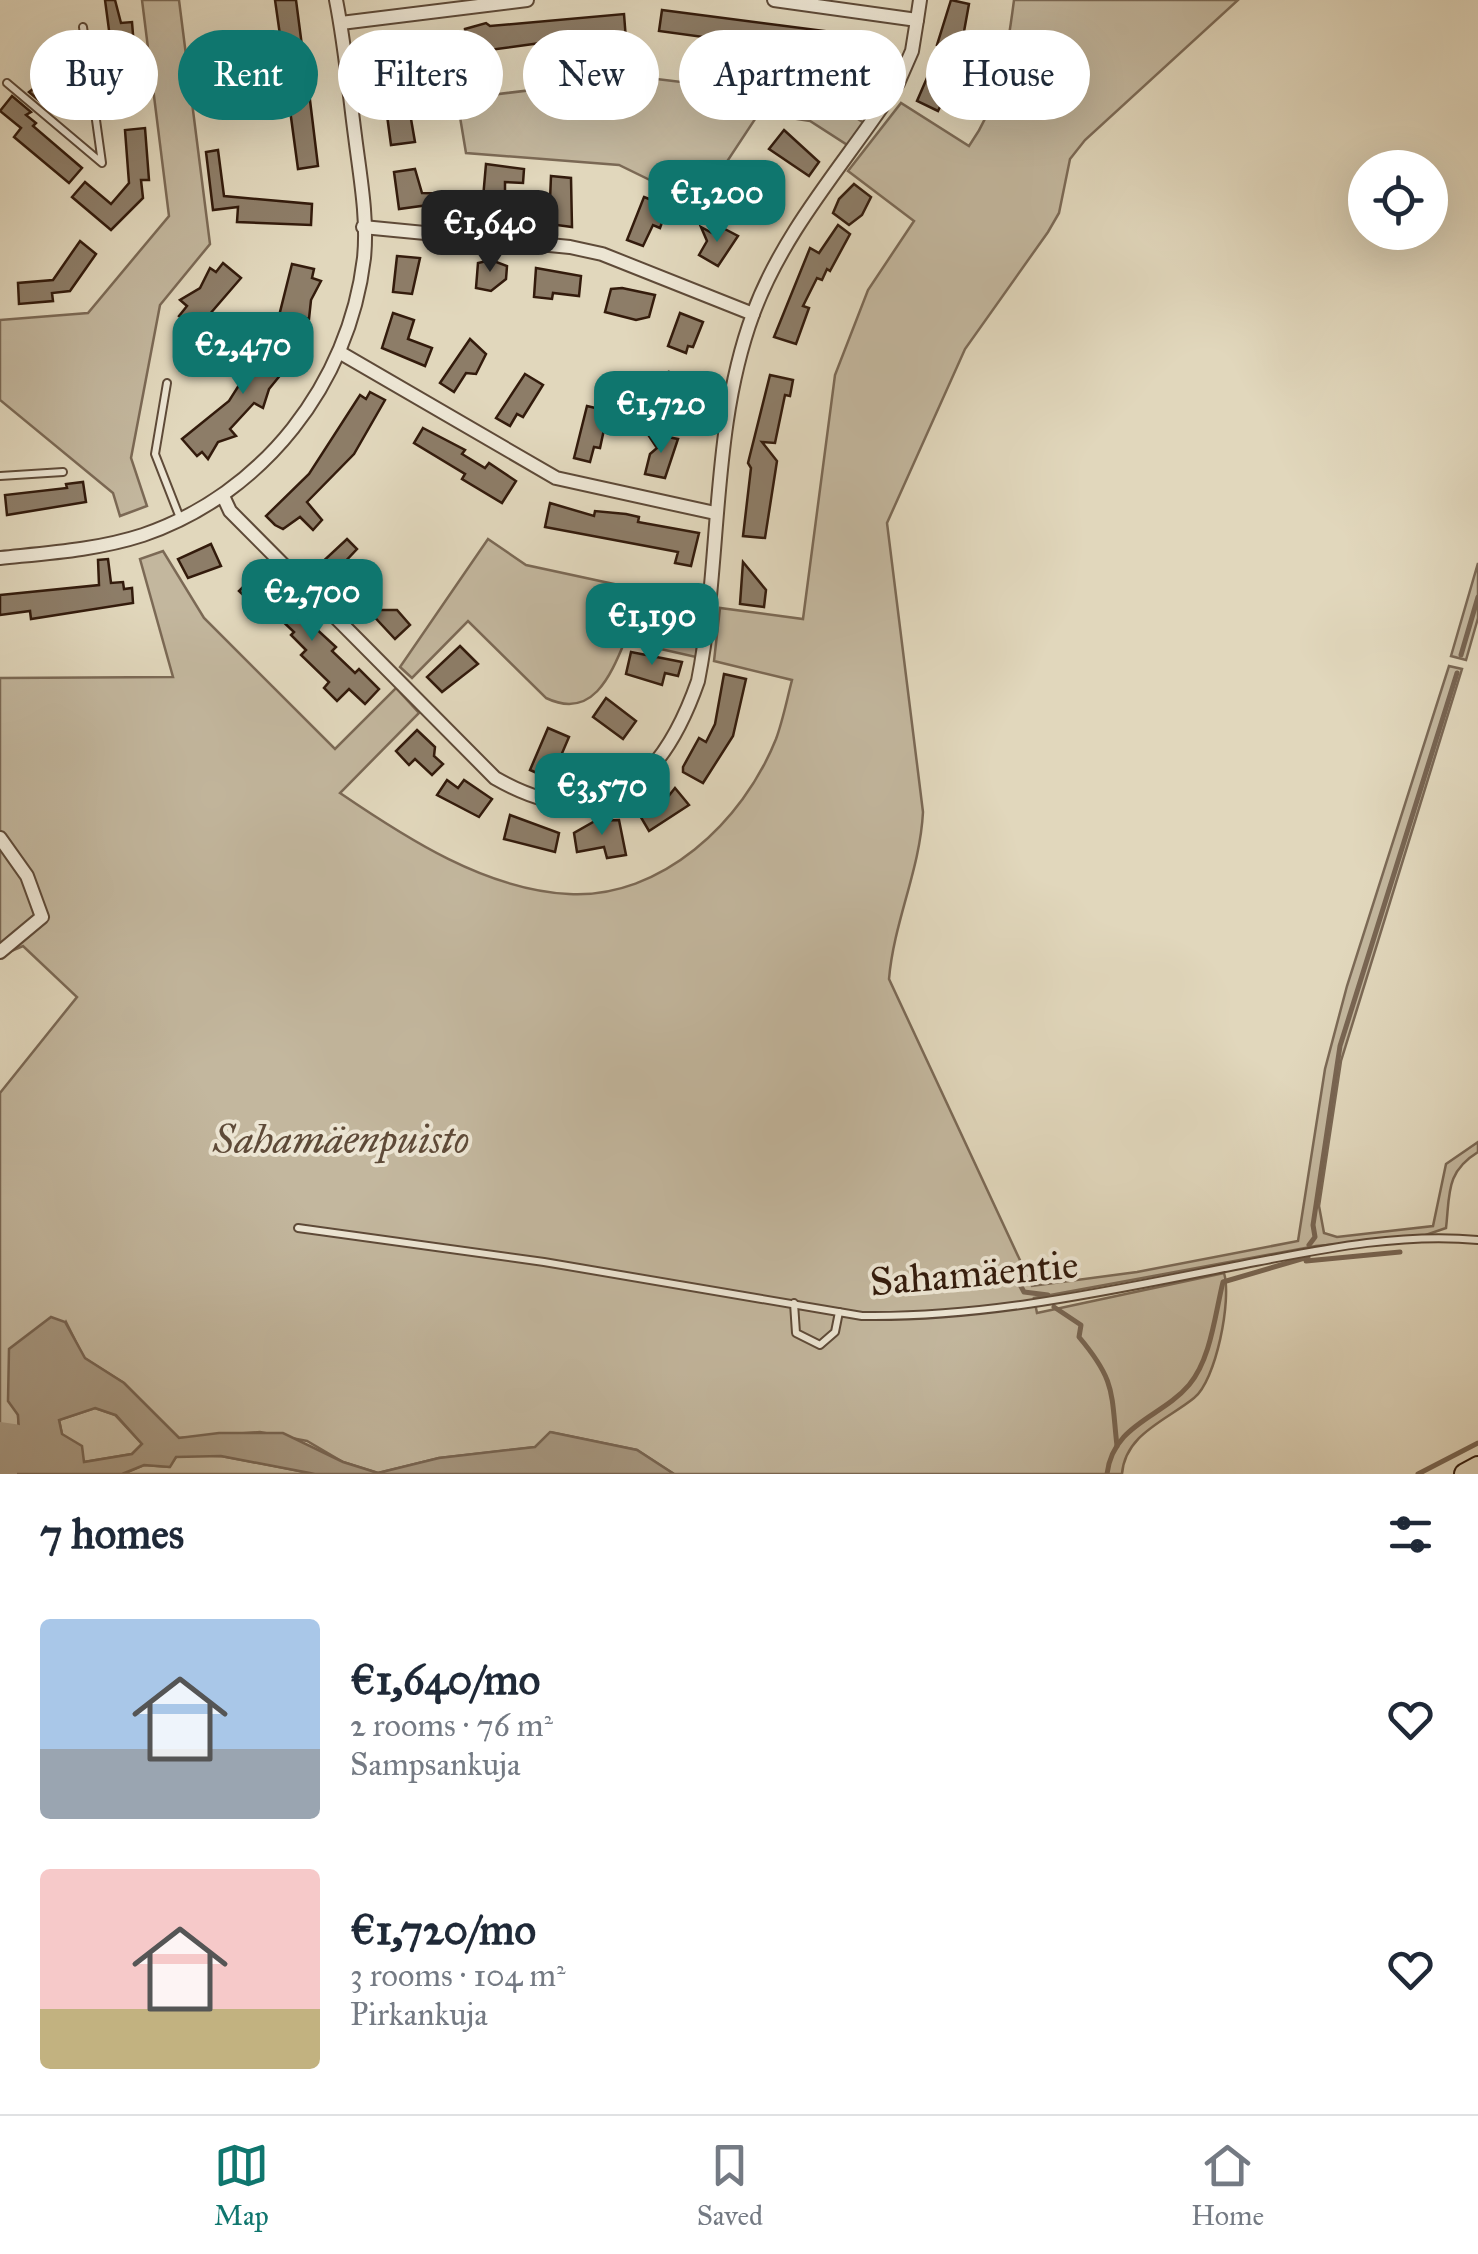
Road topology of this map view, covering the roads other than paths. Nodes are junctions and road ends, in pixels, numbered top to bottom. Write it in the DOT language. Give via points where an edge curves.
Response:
graph roads {
  1 [pos="336,0"];
  2 [pos="528,0"];
  3 [pos="774,0"];
  4 [pos="920,0"];
  5 [pos="918,20"];
  6 [pos="341,23"];
  7 [pos="83,28"];
  8 [pos="7,83"];
  9 [pos="364,228"];
  10 [pos="753,314"];
  11 [pos="339,352"];
  12 [pos="167,382"];
  13 [pos="62,472"];
  14 [pos="0,476"];
  15 [pos="222,496"];
  16 [pos="715,512"];
  17 [pos="181,518"];
  18 [pos="0,558"];
  19 [pos="0,838"];
  20 [pos="0,952"];
  21 [pos="298,1228"];
  22 [pos="1478,1240"];
  23 [pos="794,1304"];
  24 [pos="839,1312"];
  25 [pos="1478,1467"];
  26 [pos="1465,1474"];
  1 -- 6 [label="street"];
  2 -- 6 [label="street"];
  3 -- 5 [label="street"];
  4 -- 5 [label="street"];
  5 -- 10 [label="street" via="898,83 780,254"];
  6 -- 9 [label="street"];
  7 -- 8 [label="lane" via="102,162"];
  9 -- 10 [label="street" via="602,254"];
  9 -- 11 [label="street" via="364,256"];
  10 -- 16 [label="street" via="734,384"];
  11 -- 15 [label="street" via="300,421"];
  11 -- 16 [label="street" via="556,478"];
  12 -- 17 [label="lane" via="155,454"];
  13 -- 14 [label="lane"];
  15 -- 16 [label="street" via="494,778 528,798 560,805 616,796 660,756 684,721 706,641"];
  15 -- 17 [label="street"];
  17 -- 18 [label="street" via="120,542"];
  19 -- 20 [label="street" via="26,876 42,917"];
  21 -- 23 [label="lane, Sahamäentie"];
  22 -- 24 [label="lane, Sahamäentie" via="1448,1237 1315,1251 1034,1303 894,1316"];
  23 -- 24 [label="lane, Sahamäentie"];
  23 -- 24 [label="lane" via="796,1333 820,1345 835,1332"];
  25 -- 26 [label="main road"];
}
